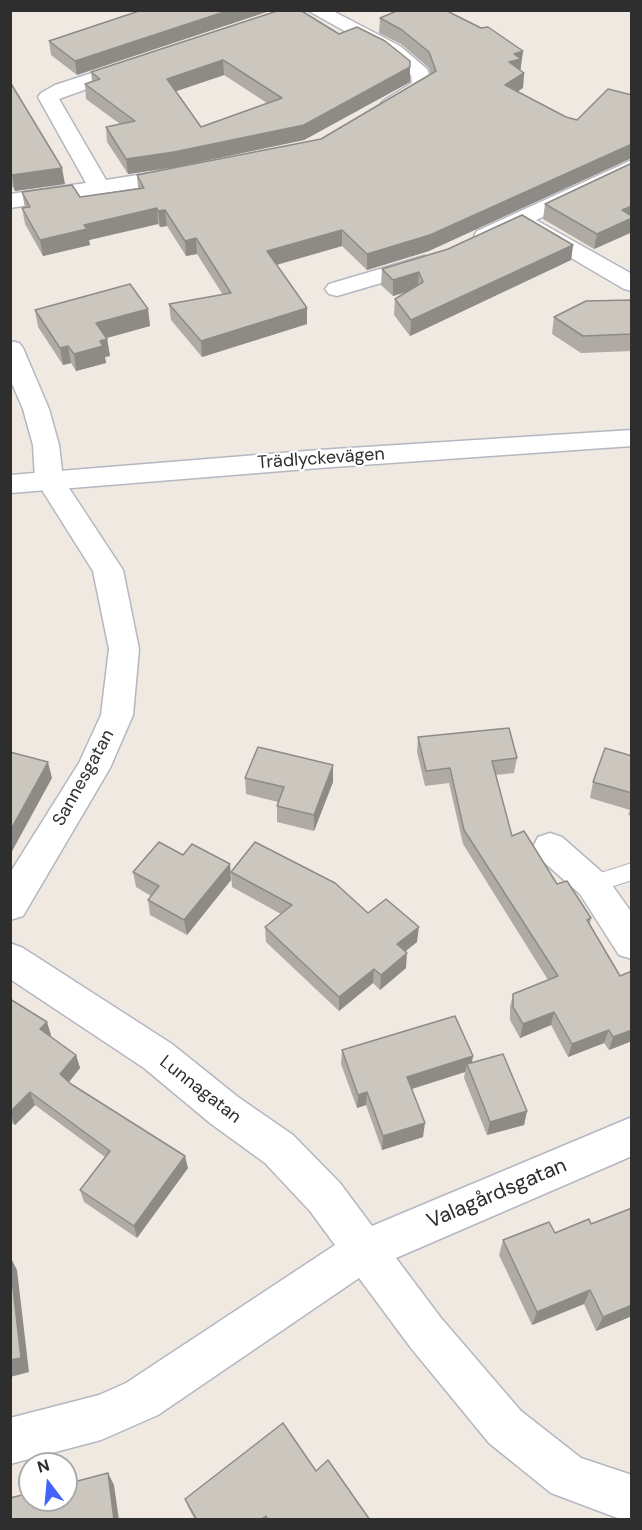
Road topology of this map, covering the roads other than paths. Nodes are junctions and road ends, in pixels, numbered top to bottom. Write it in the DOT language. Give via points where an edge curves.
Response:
graph roads {
  1 [pos="305,11"];
  2 [pos="151,60"];
  3 [pos="372,116"];
  4 [pos="632,166"];
  5 [pos="196,172"];
  6 [pos="100,188"];
  7 [pos="10,201"];
  8 [pos="521,219"];
  9 [pos="469,243"];
  10 [pos="449,253"];
  11 [pos="632,284"];
  12 [pos="337,289"];
  13 [pos="10,348"];
  14 [pos="632,438"];
  15 [pos="49,479"];
  16 [pos="10,484"];
  17 [pos="550,847"];
  18 [pos="632,871"];
  19 [pos="592,884"];
  20 [pos="10,905"];
  21 [pos="632,944"];
  22 [pos="10,959"];
  23 [pos="632,1136"];
  24 [pos="363,1251"];
  25 [pos="10,1441"];
  26 [pos="632,1499"];
  1 -- 3 [label="street" via="393,50 423,77 423,85"];
  2 -- 6 [label="street" via="48,97"];
  4 -- 8 [label="street"];
  5 -- 6 [label="street"];
  6 -- 7 [label="street"];
  8 -- 9 [label="street"];
  8 -- 11 [label="street"];
  10 -- 12 [label="street"];
  13 -- 15 [label="street" via="36,409 46,446"];
  14 -- 15 [label="street, Trädlyckevägen"];
  15 -- 16 [label="street, Trädlyckevägen"];
  15 -- 20 [label="street, Sannesgatan" via="108,570 124,649 117,715 93,768"];
  17 -- 19 [label="street"];
  18 -- 19 [label="lane"];
  19 -- 21 [label="street"];
  22 -- 24 [label="street, Lunnagatan" via="158,1056 279,1149 325,1197"];
  23 -- 24 [label="street, Valagårdsgatan"];
  24 -- 25 [label="street" via="141,1399 101,1417"];
  24 -- 26 [label="street, Lunnagatan" via="505,1427 567,1476"];
}
